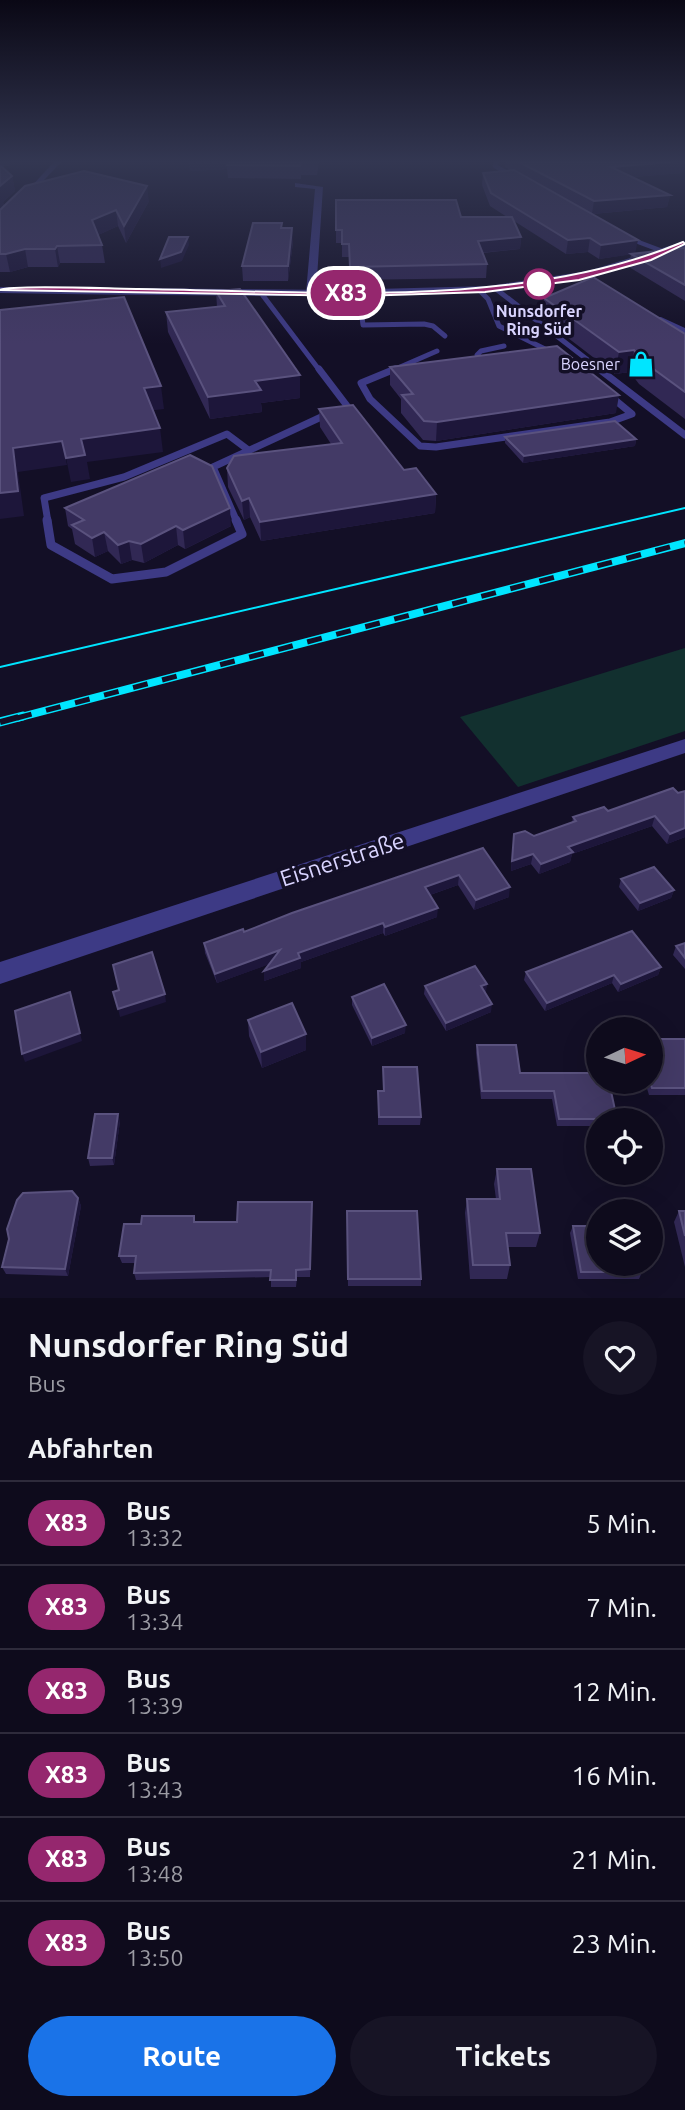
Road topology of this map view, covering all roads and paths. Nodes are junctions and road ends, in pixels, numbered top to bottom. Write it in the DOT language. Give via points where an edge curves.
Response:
graph roads {
  1 [pos="316,223"];
  2 [pos="617,233"];
  3 [pos="685,244"];
  4 [pos="665,252"];
  5 [pos="579,278"];
  6 [pos="593,285"];
  7 [pos="496,289"];
  8 [pos="0,290"];
  9 [pos="479,290"];
  10 [pos="261,293"];
  11 [pos="311,293"];
  12 [pos="359,293"];
  13 [pos="649,315"];
  14 [pos="685,332"];
  15 [pos="445,336"];
  16 [pos="504,346"];
  17 [pos="437,351"];
  18 [pos="543,356"];
  19 [pos="494,363"];
  20 [pos="482,365"];
  21 [pos="396,367"];
  22 [pos="469,367"];
  23 [pos="415,370"];
  24 [pos="600,388"];
  25 [pos="346,408"];
  26 [pos="359,419"];
  27 [pos="685,435"];
  28 [pos="247,449"];
  29 [pos="685,746"];
  30 [pos="0,973"];
  1 -- 11 [label="street"];
  2 -- 4 [label="lane"];
  3 -- 4 [label="street"];
  4 -- 5 [label="street"];
  5 -- 6 [label="street"];
  5 -- 7 [label="street"];
  7 -- 9 [label="street"];
  7 -- 27 [label="lane"];
  8 -- 10 [label="street"];
  9 -- 12 [label="street"];
  9 -- 18 [label="lane" via="499,326 559,356"];
  10 -- 11 [label="street"];
  10 -- 25 [label="lane"];
  11 -- 12 [label="street"];
  12 -- 15 [label="lane" via="363,325 424,324"];
  13 -- 14 [label="street"];
  16 -- 20 [label="lane" via="481,351 477,355"];
  17 -- 21 [label="lane"];
  19 -- 20 [label="lane"];
  20 -- 22 [label="lane"];
  21 -- 23 [label="lane"];
  21 -- 24 [label="lane" via="364,380 361,387 420,446 619,420 632,414"];
  25 -- 26 [label="lane"];
  25 -- 28 [label="lane"];
  28 -- 28 [label="lane" via="213,467 242,534 166,572 112,579 51,545 44,498 124,477 227,435"];
  29 -- 30 [label="street, Eisnerstraße"];
}
